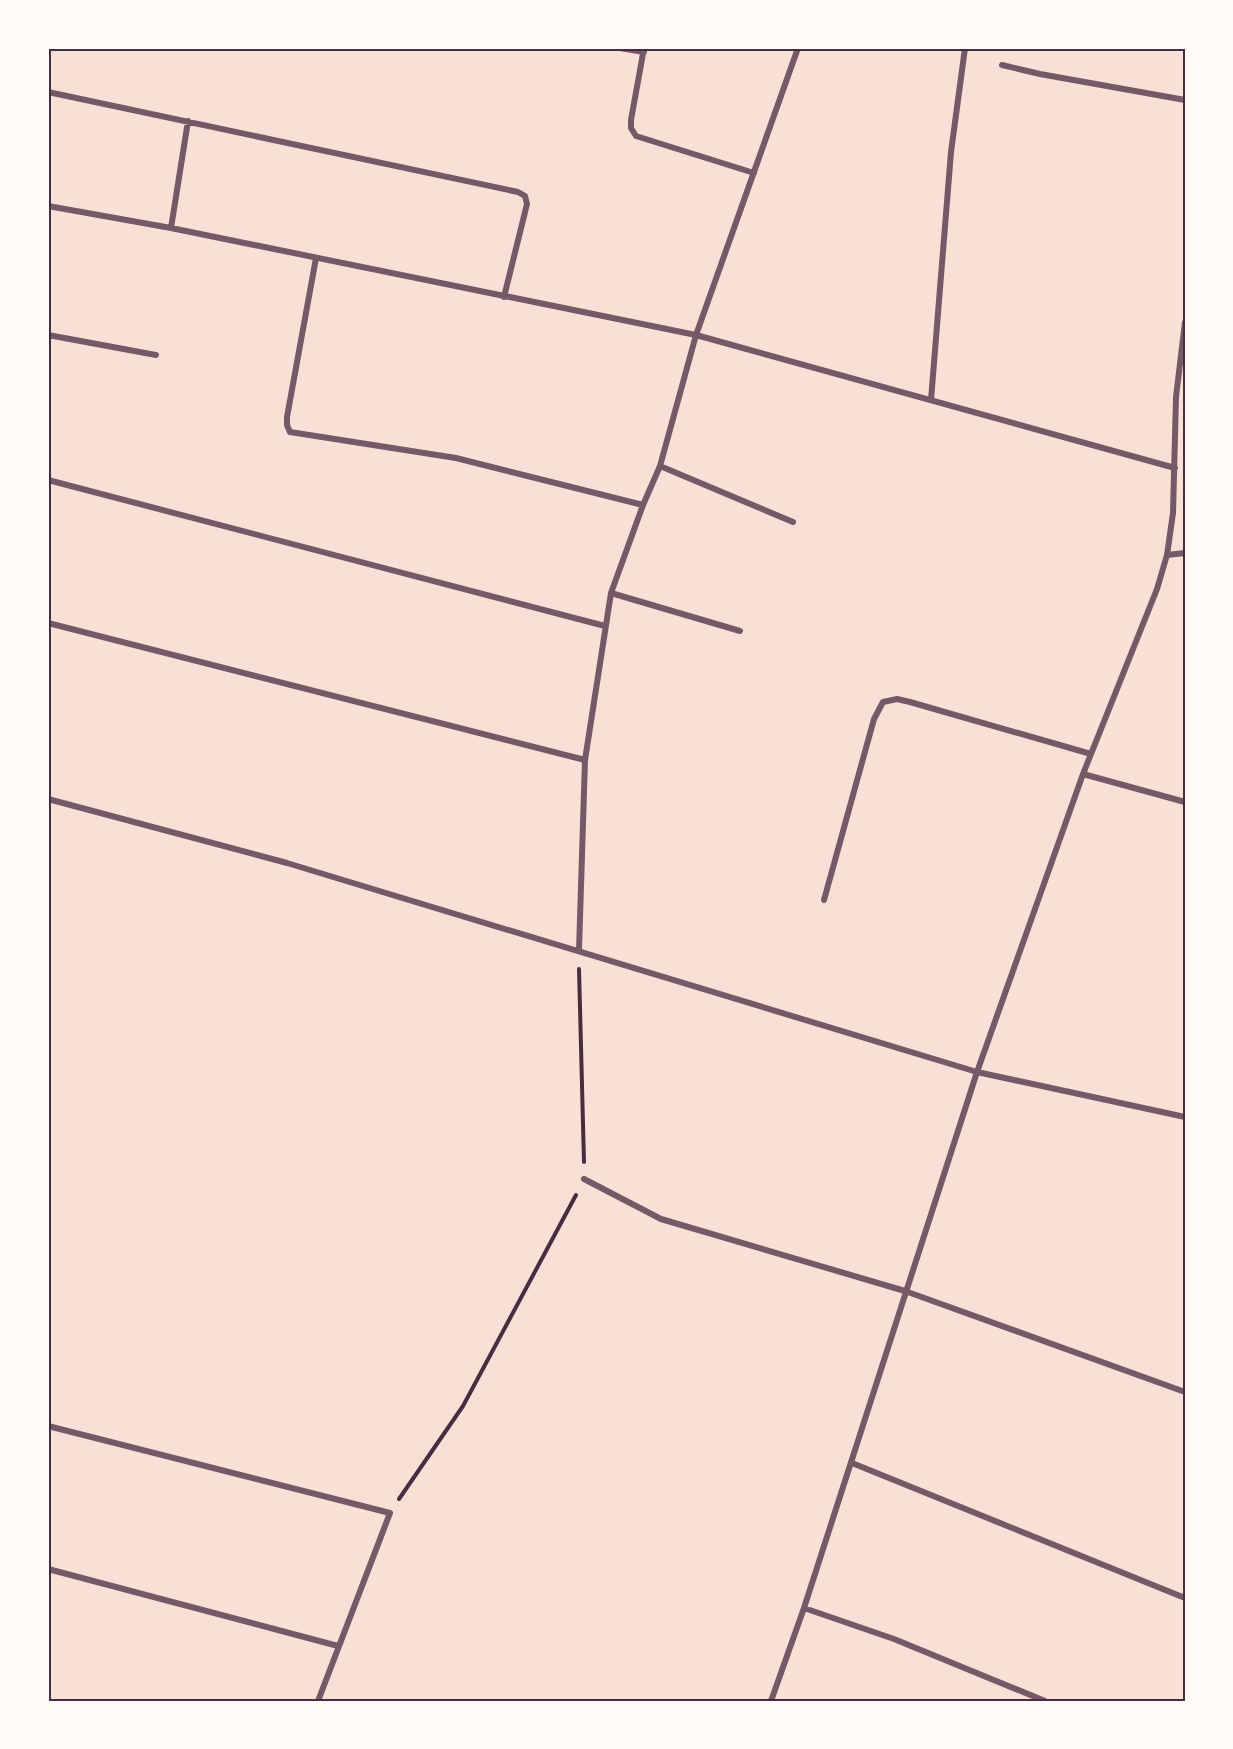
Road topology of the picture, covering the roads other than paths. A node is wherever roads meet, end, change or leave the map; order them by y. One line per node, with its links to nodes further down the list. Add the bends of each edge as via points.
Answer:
1 (620, 48): 4 (street)
2 (798, 48): 9 (street)
3 (965, 48): 20 (street, via 951,152)
4 (644, 50): 9 (street, via 631,120 636,136)
5 (1002, 65): 7 (street)
6 (48, 92): 8 (street)
7 (1185, 100)
8 (188, 121): 11 (street); 13 (street, via 523,194 527,204)
9 (754, 173): 16 (street)
10 (48, 206): 11 (street)
11 (171, 228): 12 (street)
12 (316, 258): 13 (street); 24 (street, via 287,417 290,432 456,458)
13 (504, 297): 16 (street)
14 (1185, 322): 19 (street)
15 (48, 335): 17 (street)
16 (696, 335): 20 (street); 21 (street)
17 (156, 355)
18 (1185, 396): 19 (street)
19 (1176, 397): 22 (street)
20 (931, 400): 22 (street)
21 (660, 466): 24 (street); 25 (street)
22 (1175, 468): 27 (street)
23 (48, 480): 30 (street)
24 (643, 505): 28 (street)
25 (793, 522)
26 (1185, 553): 27 (street)
27 (1167, 555): 32 (street)
28 (611, 593): 30 (street); 31 (street)
29 (48, 623): 33 (street)
30 (605, 626): 33 (street)
31 (740, 631)
32 (1091, 754): 34 (street); 37 (street, via 910,702 883,702 874,719)
33 (585, 760): 38 (street)
34 (1083, 774): 36 (street); 39 (street)
35 (48, 800): 38 (street, via 287,863)
36 (1185, 801)
37 (824, 900)
38 (579, 950): 39 (street)
39 (977, 1072): 40 (street); 42 (street)
40 (1185, 1117)
41 (584, 1179): 42 (street, via 660,1219)
42 (905, 1291): 43 (street); 45 (street)
43 (1185, 1392)
44 (48, 1426): 49 (street, via 390,1513)
45 (852, 1463): 47 (street); 48 (street)
46 (48, 1569): 49 (street)
47 (1185, 1598)
48 (804, 1608): 51 (street); 52 (street, via 894,1639)
49 (338, 1646): 50 (street)
50 (318, 1701)
51 (771, 1701)
52 (1045, 1701)

